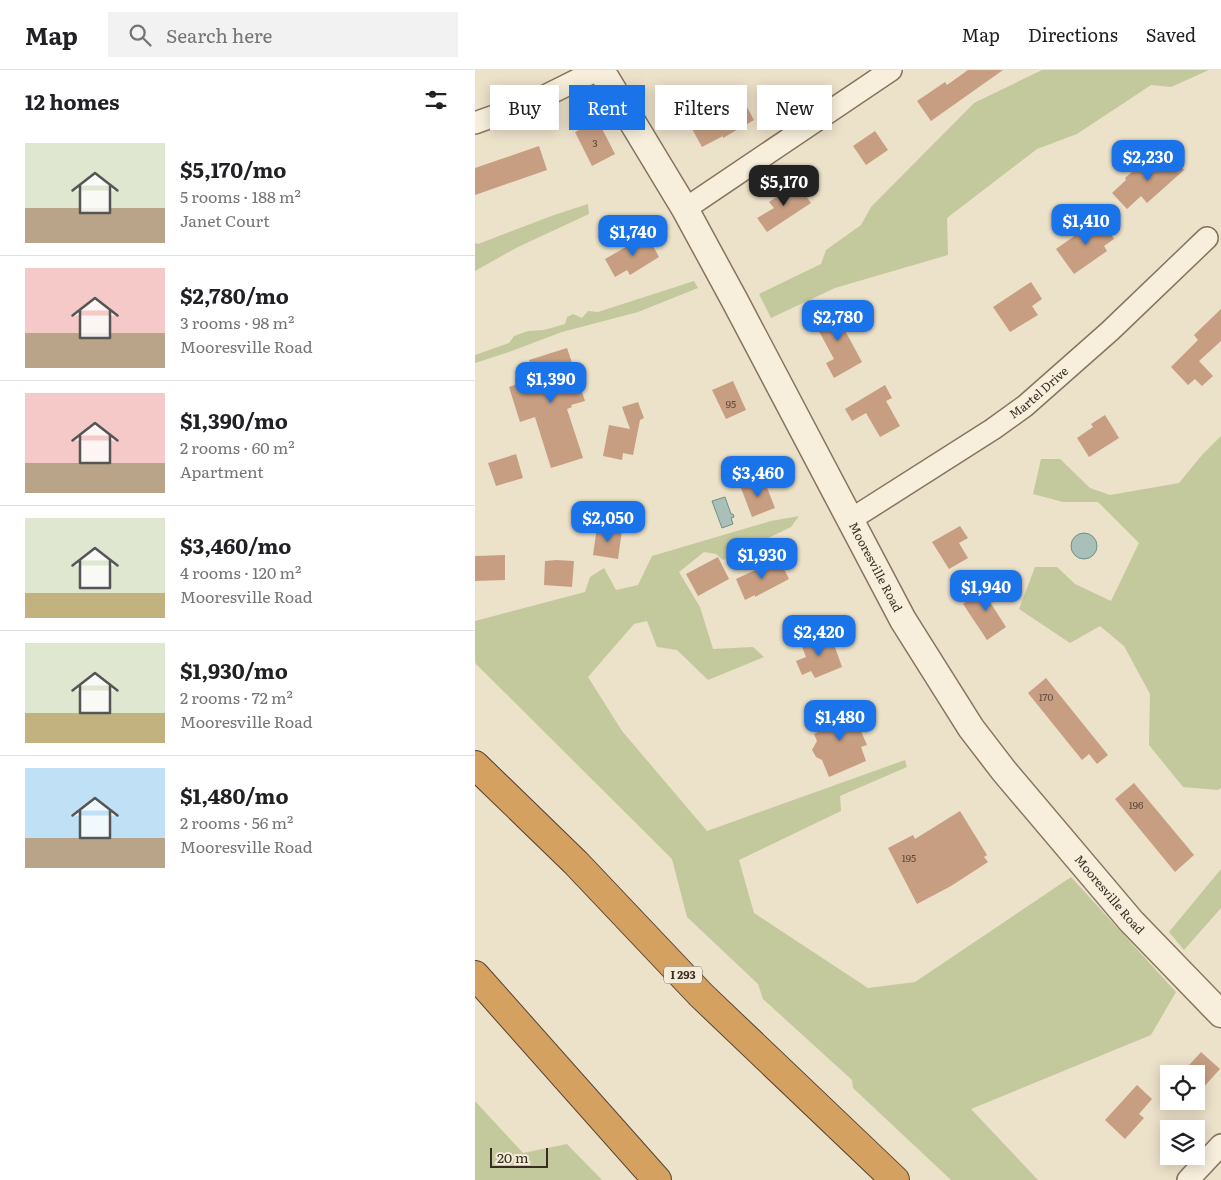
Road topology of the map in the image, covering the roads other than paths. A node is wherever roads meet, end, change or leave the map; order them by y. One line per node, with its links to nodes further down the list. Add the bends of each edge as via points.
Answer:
1 (597, 70): 4 (street, via 533,102)
2 (601, 70): 5 (street, Mooresville Road)
3 (891, 70): 5 (street)
4 (475, 123)
5 (685, 209): 7 (street, Mooresville Road)
6 (1207, 238): 7 (street, Martel Drive, via 1110,331 1025,406)
7 (849, 520): 10 (street, Mooresville Road, via 903,620 971,728 1004,772 1131,921)
8 (475, 766): 13 (highway, I 293, via 576,863 701,995)
9 (475, 975): 12 (highway)
10 (1221, 1014)
11 (1221, 1145): 14 (street)
12 (657, 1180)
13 (895, 1180)
14 (1188, 1180)

